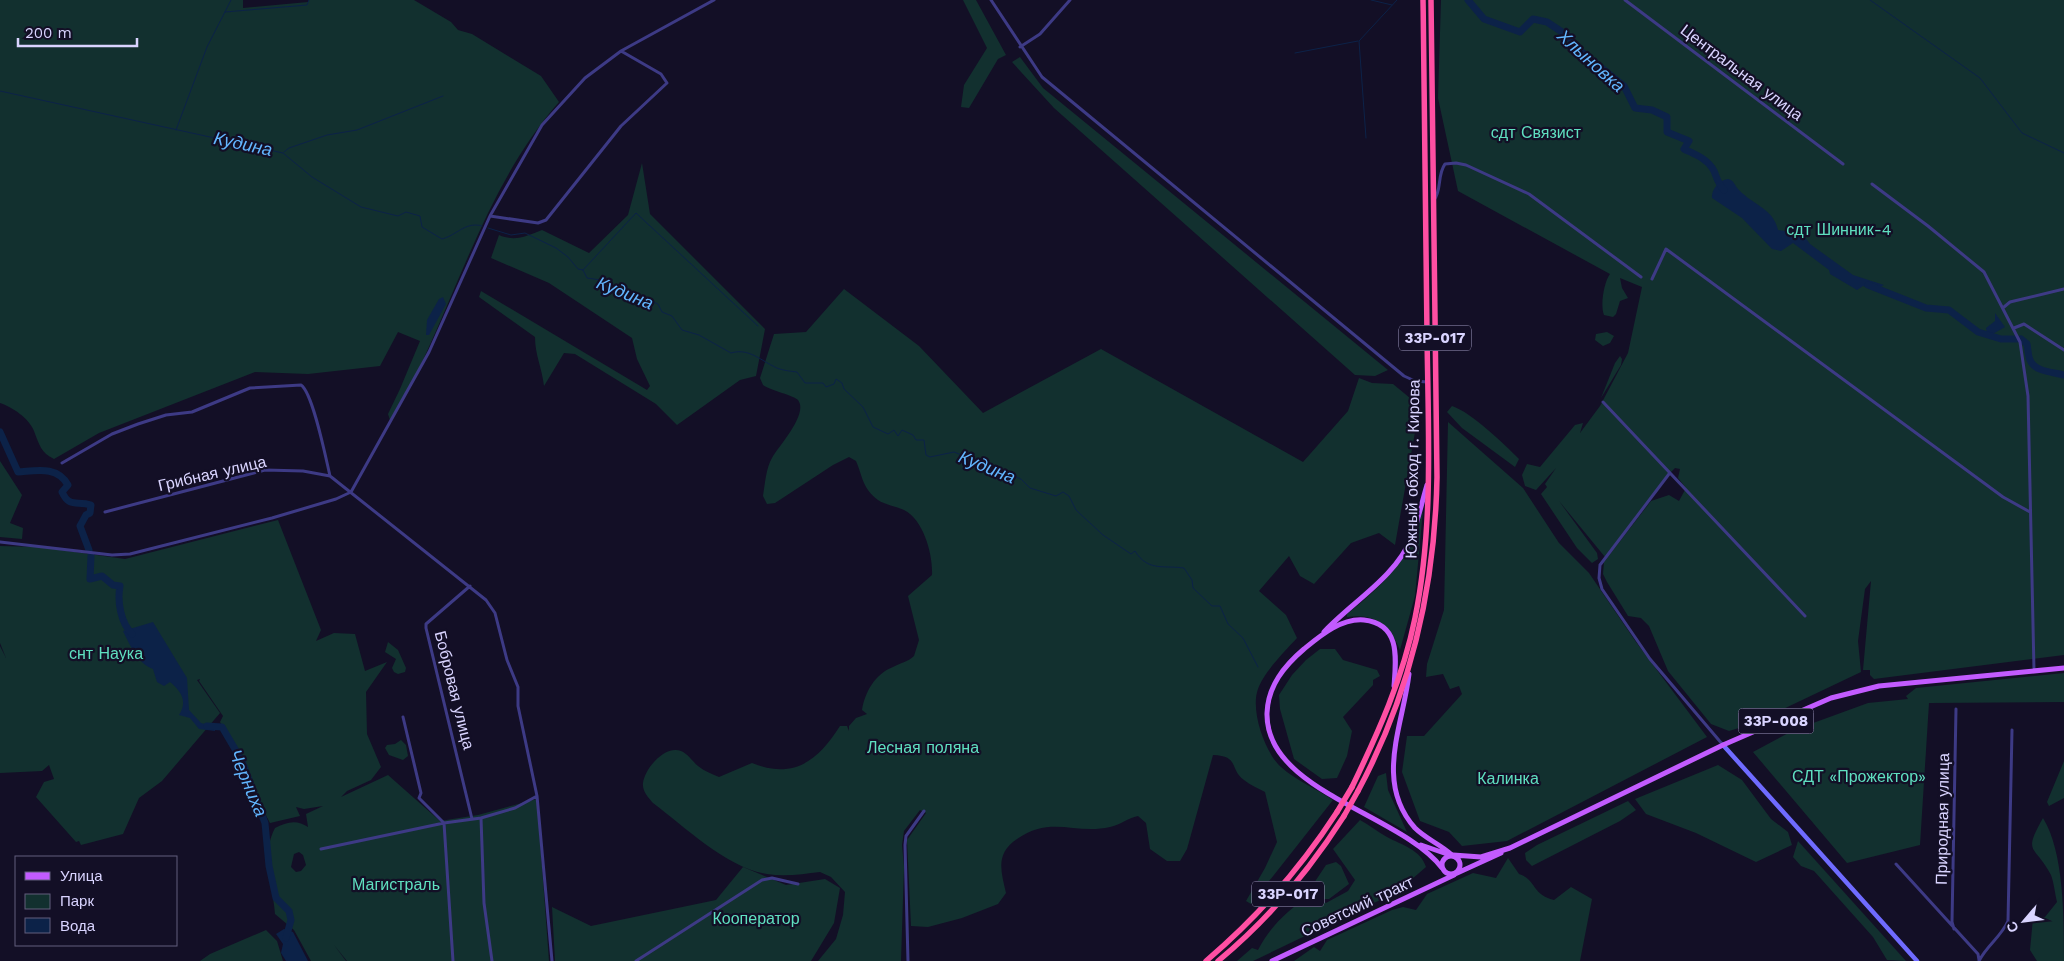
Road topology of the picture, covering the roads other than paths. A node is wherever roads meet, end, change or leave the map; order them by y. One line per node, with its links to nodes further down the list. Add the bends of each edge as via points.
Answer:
1 (714, 0): 8 (street)
2 (991, 0): 7 (street)
3 (1070, 0): 7 (street, via 1040,34)
4 (1423, 0): 19 (highway, Южный обход г. Кирова / 33Р-017)
5 (1431, 0): 11 (highway, Южный обход г. Кирова / 33Р-017)
6 (1625, 0): 9 (street, Центральная улица)
7 (1020, 47): 19 (street, via 1042,77 1382,358 1409,379)
8 (621, 51): 12 (street, via 585,78 542,125); 12 (street, via 661,74 667,83 621,126 546,220 538,223)
9 (1843, 164)
10 (1872, 184): 16 (street, via 1984,272)
11 (1434, 200): 13 (street, via 1445,164 1466,166 1529,194); 34 (highway, Южный обход г. Кирова / 33Р-017, via 1436,513 1429,586)
12 (490, 216): 25 (street, via 429,352)
13 (1641, 277)
14 (1652, 279): 27 (street, via 1666,249 2003,497)
15 (2064, 289): 16 (street, via 2010,302)
16 (2004, 307): 17 (street)
17 (2014, 328): 18 (street, via 2024,324); 27 (street, via 2026,374)
18 (2064, 350)
19 (1428, 382): 24 (highway, Южный обход г. Кирова / 33Р-017)
20 (1603, 402): 22 (street)
21 (62, 463): 23 (street, via 112,434 138,424 166,415 192,412 250,388 301,385 307,389)
22 (1670, 474): 30 (street); 39 (street, via 1600,565 1598,578 1602,589 1650,659)
23 (330, 476): 25 (street, Грибная улица); 26 (street, Грибная улица, via 265,470)
24 (1428, 481): 31 (main road, via 1411,538 1392,568); 35 (highway, Южный обход г. Кирова / 33Р-017, via 1420,592 1408,651)
25 (351, 492): 28 (street, via 272,518 130,554 112,555); 29 (street, Грибная улица)
26 (105, 512)
27 (2030, 512): 33 (street)
28 (0, 542)
29 (470, 586): 40 (street, Грибная улица, via 491,605 495,613 507,660 516,679 518,706); 43 (street, Бобровая улица, via 426,624 426,628)
30 (1805, 616)
31 (1318, 638): 35 (main road, via 1345,622 1355,620 1382,628 1390,635 1396,651); 45 (main road, via 1291,660 1274,685 1267,708 1267,724 1272,739 1283,757 1306,778)
32 (2064, 668): 33 (main road, 33Р-008)
33 (2034, 671): 39 (main road, 33Р-008, via 1861,689 1807,707)
34 (1409, 673): 48 (main road, via 1392,758 1396,791 1401,807 1415,828); 60 (highway, Южный обход г. Кирова / 33Р-017, bridge, via 1383,743 1344,816 1280,902)
35 (1394, 692): 59 (highway, Южный обход г. Кирова / 33Р-017, bridge, via 1352,787 1307,856 1279,892)
36 (1956, 709): 53 (street, Природная улица)
37 (403, 717): 44 (street, via 420,798)
38 (2012, 730): 63 (street, via 2008,921 2003,933 1984,950)
39 (1723, 745): 46 (main road, 33Р-008); 62 (main road)
40 (537, 796): 42 (street, via 515,808); 56 (street, Грибная улица)
41 (924, 811): 58 (street, via 906,836 905,845)
42 (481, 818): 43 (street); 55 (street, via 484,903)
43 (472, 819): 44 (street)
44 (444, 823): 47 (street); 54 (street)
45 (1416, 843): 48 (main road); 50 (main road)
46 (1510, 848): 48 (main road, via 1481,857); 51 (main road, Советский тракт)
47 (321, 849)
48 (1452, 855): 50 (main road, via 1442,860); 51 (main road, via 1459,866)
49 (1896, 864): 53 (street)
50 (1442, 868): 51 (main road, via 1448,874)
51 (1454, 874): 61 (main road, Советский тракт)
52 (798, 884): 57 (street, via 772,878 762,880)
53 (1954, 929): 63 (street, via 1978,954)
54 (453, 961)
55 (492, 961)
56 (552, 961)
57 (636, 961)
58 (908, 961)
59 (1206, 961)
60 (1218, 961)
61 (1272, 961)
62 (1916, 961)
63 (1980, 961)

